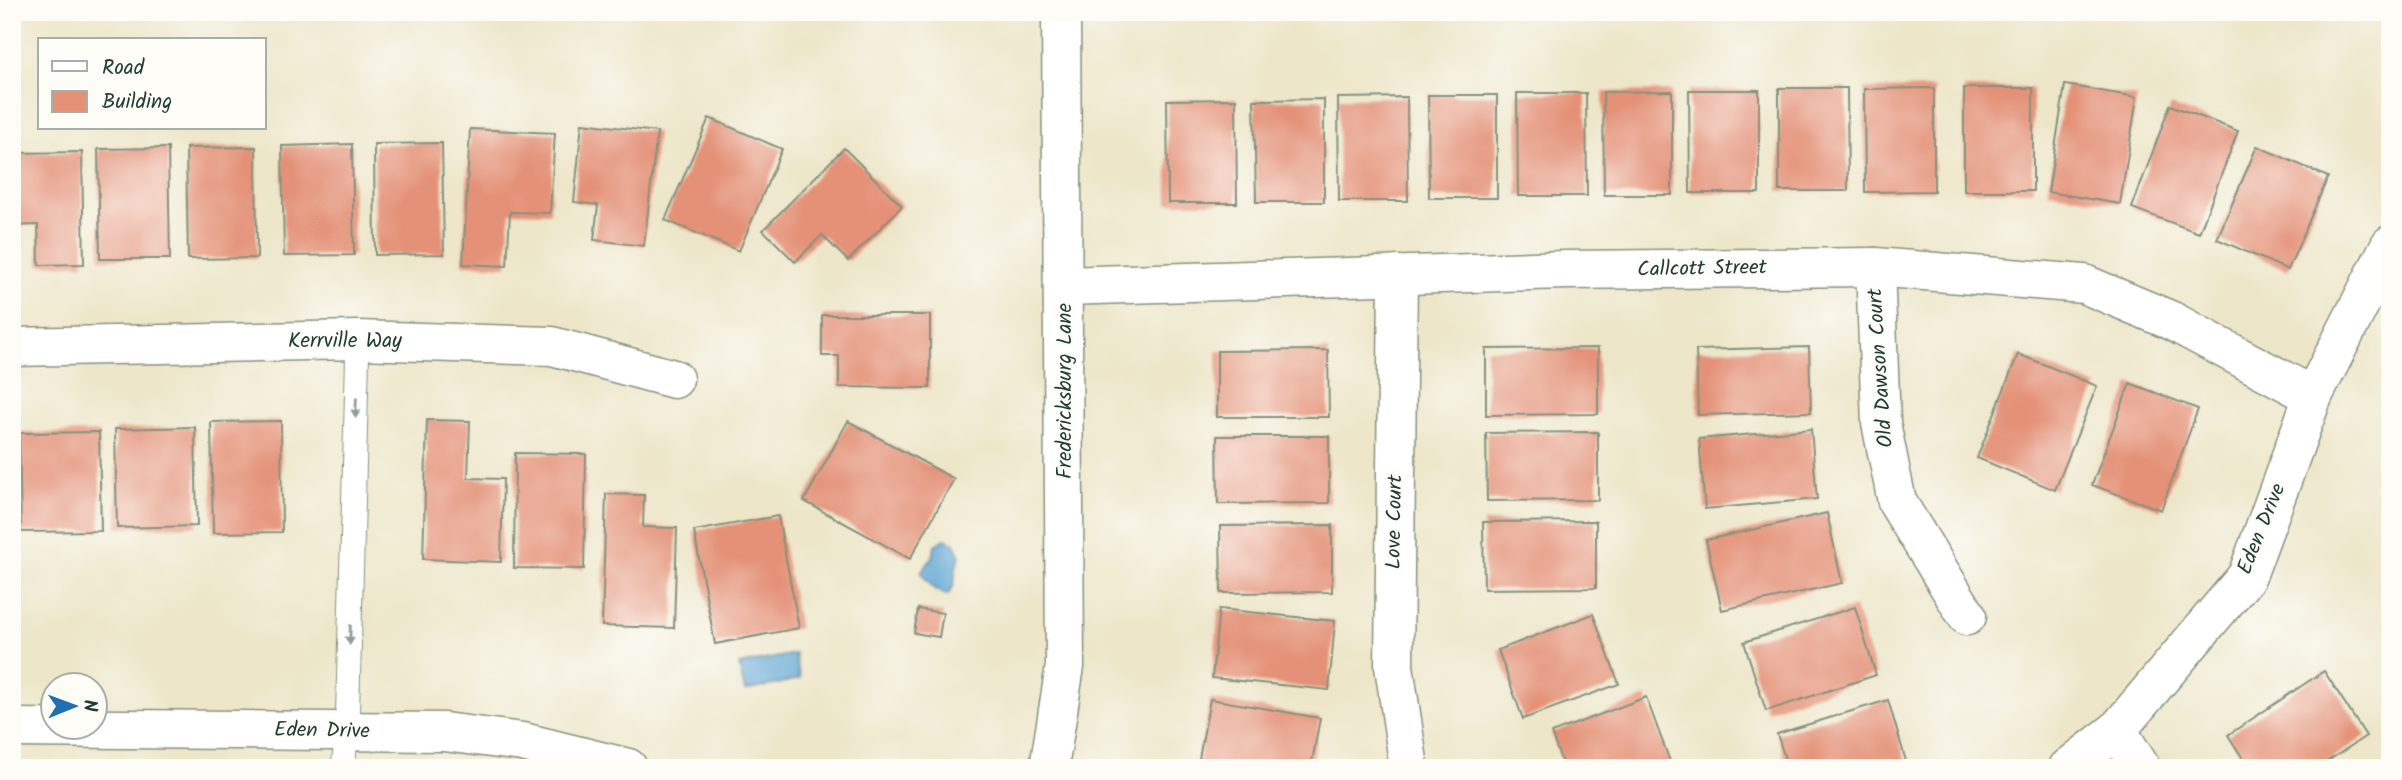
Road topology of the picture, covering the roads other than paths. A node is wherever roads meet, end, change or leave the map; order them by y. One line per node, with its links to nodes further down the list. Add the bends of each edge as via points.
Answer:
1 (1061, 12): 5 (street, Fredericksburg Lane)
2 (2390, 245): 9 (street, Eden Drive)
3 (1874, 267): 4 (street, Callcott Street); 9 (street, Callcott Street, via 2084,284 2172,321); 10 (street, Old Dawson Court, via 1881,423 1897,502)
4 (1398, 275): 5 (street, Callcott Street); 16 (street, Love Court, via 1394,666)
5 (1064, 286): 15 (street, Fredericksburg Lane, via 1065,666)
6 (358, 340): 7 (street, Kerrville Way); 8 (street, Kerrville Way, via 552,346); 13 (lane, one-way to 13)
7 (12, 347)
8 (674, 379)
9 (2313, 396): 12 (street, Eden Drive, via 2247,576)
10 (1967, 616)
11 (12, 728): 13 (street, Eden Drive)
12 (2118, 730): 17 (street, Eden Drive); 18 (street)
13 (345, 749): 14 (street, Eden Drive, via 444,732 523,742)
14 (628, 768)
15 (1049, 768)
16 (1409, 768)
17 (2068, 768)
18 (2141, 768)

